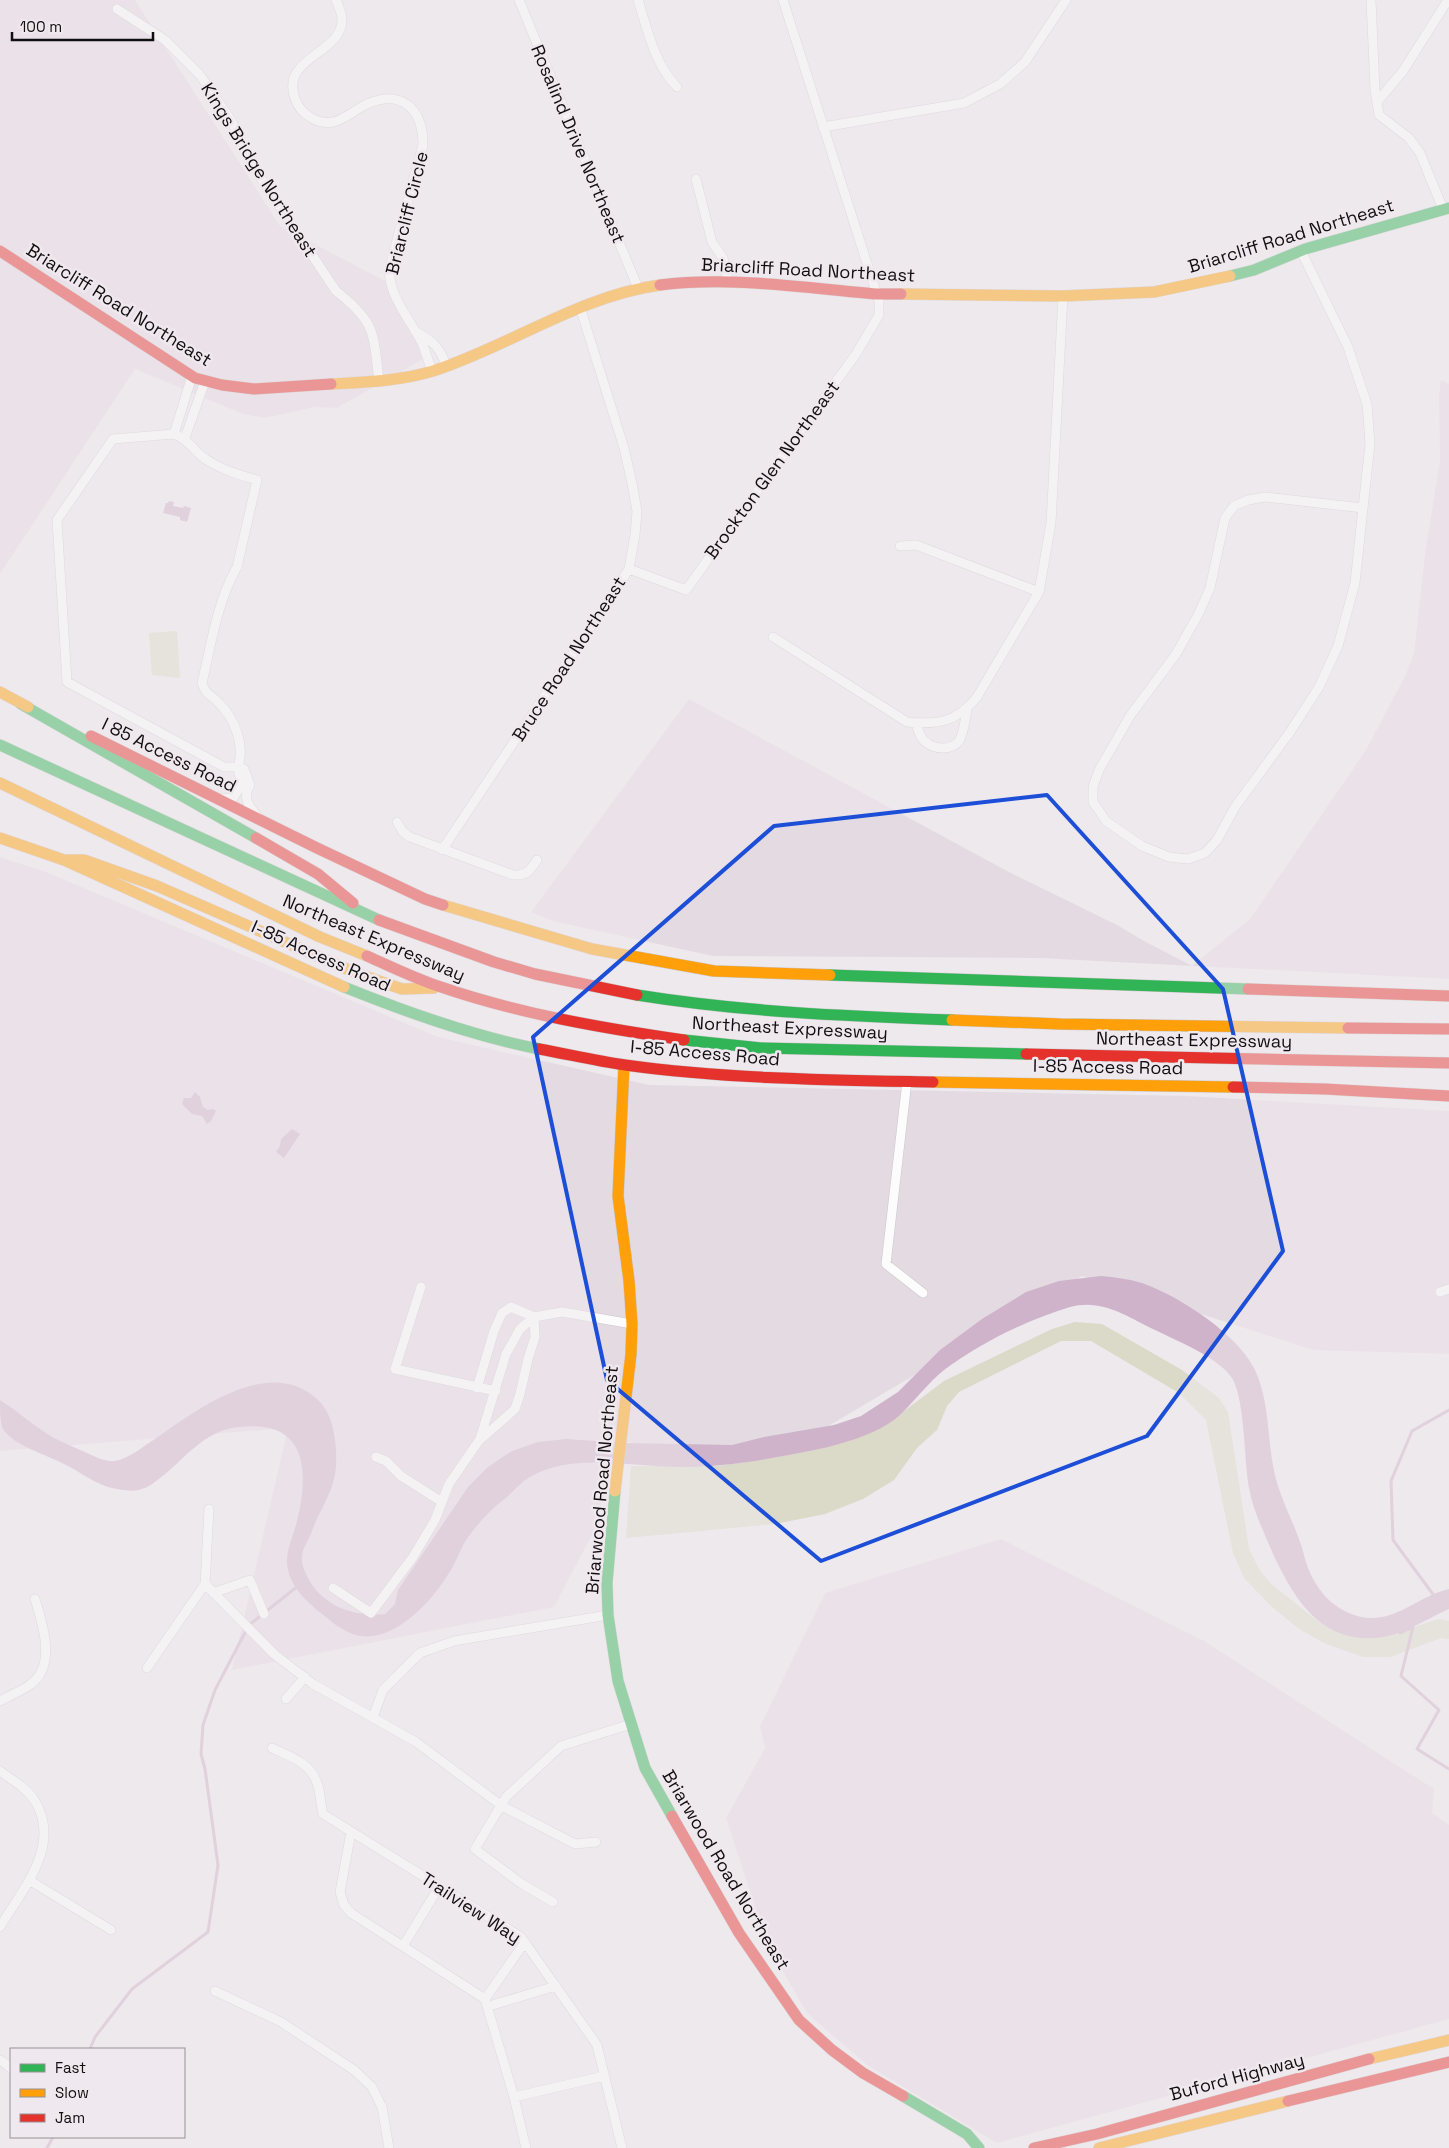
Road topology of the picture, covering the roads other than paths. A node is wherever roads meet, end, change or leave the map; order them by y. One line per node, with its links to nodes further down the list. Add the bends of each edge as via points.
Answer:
1 (336, 0): 21 (street, Briarcliff Circle, via 342,22 336,38 306,61 295,76 292,89 301,110 313,120 333,122 368,104 394,98 409,105 416,114 423,130 423,145 389,270 397,300)
2 (519, 0): 17 (street, Rosalind Drive Northeast)
3 (638, 0): 9 (street, via 660,64)
4 (783, 0): 11 (street)
5 (1066, 0): 11 (street, via 1025,62 1000,84 979,96 964,103)
6 (1371, 0): 10 (street)
7 (1448, 0): 10 (street, via 1403,71)
8 (117, 9): 26 (street, Kings Bridge Northeast, via 165,40 200,75 231,120 254,168 336,291 368,321 374,336)
9 (677, 87)
10 (1377, 102): 13 (street, via 1379,115 1408,138 1420,153)
11 (823, 127): 18 (street)
12 (696, 179): 16 (street, via 712,242 723,258)
13 (1446, 208): 15 (main road, Briarcliff Road Northeast)
14 (0, 251): 24 (main road, Briarcliff Road Northeast)
15 (1301, 251): 19 (main road, Briarcliff Road Northeast, via 1254,270 1182,288); 31 (street, via 1348,348 1367,404 1370,444)
16 (728, 281): 17 (main road, Briarcliff Road Northeast, via 692,281); 18 (main road, Briarcliff Road Northeast)
17 (638, 288): 20 (main road, Briarcliff Road Northeast)
18 (877, 294): 19 (main road, Briarcliff Road Northeast); 33 (street, Brockton Glen Northeast, via 879,315 856,354 686,590)
19 (1063, 296): 34 (street, via 1051,523)
20 (580, 306): 22 (main road, Briarcliff Road Northeast); 33 (street, Bruce Road Northeast, via 632,483 637,511)
21 (415, 331): 22 (street, Briarcliff Circle, via 434,342); 23 (street, Briarcliff Circle)
22 (447, 367): 23 (main road, Briarcliff Road Northeast)
23 (432, 371): 26 (main road, Briarcliff Road Northeast)
24 (192, 376): 25 (main road, Briarcliff Road Northeast); 27 (street)
25 (205, 380): 26 (main road, Briarcliff Road Northeast, via 254,389); 28 (street)
26 (379, 381)
27 (180, 414): 28 (street); 29 (street)
28 (192, 418): 30 (street)
29 (174, 434): 30 (street); 41 (street, via 112,439 58,520 67,682 224,767)
30 (185, 438): 41 (street, via 206,459 227,471 258,480 236,567 219,610 202,683 205,693 219,702 233,723 242,754)
31 (1363, 508): 31 (street, via 1355,583 1338,646 1319,687 1235,807 1217,840 1205,853 1188,859 1168,857 1142,846 1106,821 1094,802 1093,787 1099,770 1130,716 1176,654 1199,613 1210,588 1225,518 1234,506 1266,498)
32 (900, 546): 34 (street, via 916,545)
33 (629, 569): 48 (street, Bruce Road Northeast)
34 (1039, 592): 38 (street)
35 (773, 636): 39 (street, via 888,711 907,722)
36 (0, 692): 37 (main road)
37 (21, 704): 44 (main road, I 85 Access Road); 51 (main road, via 318,874)
38 (967, 710): 39 (street, via 933,724); 39 (street, via 958,741 950,748 937,748 926,743)
39 (916, 722)
40 (0, 745): 51 (main road, Northeast Expressway)
41 (238, 767): 43 (street, via 244,769 250,785)
42 (0, 783): 52 (main road, Northeast Expressway, via 320,937)
43 (243, 791): 44 (street, via 233,798); 45 (street, via 248,805)
44 (218, 799): 45 (main road, I 85 Access Road)
45 (262, 821): 53 (main road, I 85 Access Road, via 425,898 592,949 714,971)
46 (397, 822): 48 (street, via 410,837)
47 (0, 838): 49 (main road, I-85 Access Road)
48 (442, 850): 50 (street, via 521,876 528,873)
49 (64, 860): 52 (main road, via 84,860 157,886 393,986 402,989); 56 (main road, I-85 Access Road, via 322,978 394,1007 515,1044)
50 (537, 860)
51 (373, 918): 54 (main road, Northeast Expressway, via 450,948 535,974 616,992 706,1006 809,1015 1060,1024)
52 (442, 987): 55 (main road, Northeast Expressway, via 543,1015 617,1030 761,1048)
53 (1449, 996)
54 (1449, 1029)
55 (1449, 1063)
56 (624, 1065): 57 (main road, I-85 Access Road, via 831,1080); 62 (main road, Briarwood Road Northeast, via 618,1196)
57 (908, 1081): 58 (main road, I-85 Access Road, via 1316,1088); 60 (street, via 886,1264)
58 (1449, 1096)
59 (421, 1287): 63 (street, via 395,1369)
60 (923, 1293)
61 (534, 1317): 62 (street, via 562,1312); 63 (street, via 511,1307 502,1313); 64 (street, via 520,1328 506,1354); 65 (street, via 535,1336 515,1409)
62 (632, 1324): 74 (main road, Briarwood Road Northeast, via 612,1516)
63 (477, 1388): 64 (street)
64 (496, 1391): 65 (street)
65 (480, 1439): 67 (street, via 449,1484)
66 (376, 1457): 67 (street)
67 (442, 1502): 70 (street, via 413,1557 371,1614)
68 (209, 1509): 69 (street)
69 (205, 1584): 71 (street); 75 (street)
70 (333, 1588)
71 (213, 1593): 73 (street, via 250,1580); 76 (street, via 274,1654)
72 (35, 1599): 78 (street, via 46,1635 41,1670 33,1683)
73 (264, 1614)
74 (608, 1615): 79 (street, via 454,1642 420,1653 383,1690); 80 (main road, Briarwood Road Northeast, via 614,1662)
75 (147, 1668)
76 (304, 1677): 77 (street); 79 (street)
77 (286, 1699)
78 (0, 1701)
79 (373, 1717): 83 (street, via 416,1742)
80 (631, 1724): 83 (street, via 561,1746 506,1797); 103 (main road, Briarwood Road Northeast, via 645,1768 662,1801 739,1933 799,2020 832,2050 967,2134)
81 (272, 1748): 84 (street, Trailview Way, via 305,1765 317,1782 323,1814)
82 (0, 1771): 86 (street, via 35,1801 42,1821 44,1844 40,1861)
83 (502, 1806): 85 (street, via 575,1844); 88 (street, via 475,1849 522,1884)
84 (351, 1832): 87 (street, Trailview Way); 92 (street, via 340,1892 344,1905 351,1913)
85 (596, 1842)
86 (29, 1880): 89 (street); 90 (street)
87 (439, 1887): 91 (street, Trailview Way, via 522,1937); 92 (street)
88 (553, 1902)
89 (0, 1927)
90 (111, 1930)
91 (525, 1942): 93 (street, Trailview Way); 95 (street)
92 (403, 1946): 95 (street)
93 (556, 1986): 95 (street); 98 (street, Trailview Way, via 597,2045)
94 (215, 1991): 100 (street, via 282,2022 372,2086 382,2107)
95 (487, 2002): 99 (street)
96 (1449, 2040): 104 (main road, Buford Highway)
97 (1449, 2062): 105 (main road, Buford Highway)
98 (604, 2076): 99 (street); 102 (street, Trailview Way)
99 (514, 2098): 101 (street)
100 (389, 2148)
101 (526, 2148)
102 (622, 2148)
103 (979, 2148)
104 (1034, 2148)
105 (1099, 2148)

